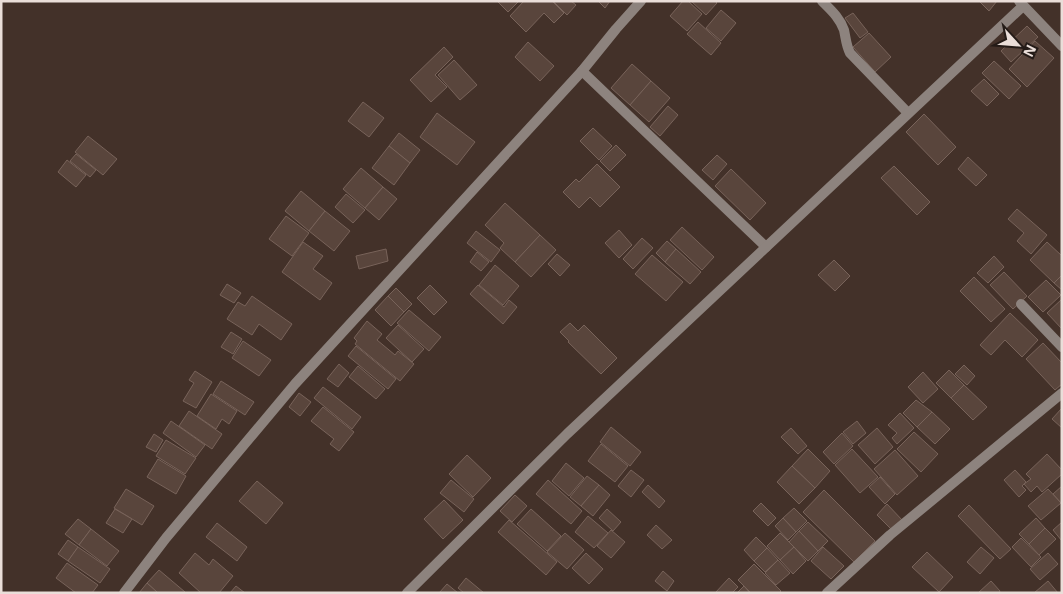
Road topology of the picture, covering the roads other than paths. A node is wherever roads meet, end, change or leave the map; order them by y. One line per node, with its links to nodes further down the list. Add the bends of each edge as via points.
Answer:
1 (641, 1): 5 (street)
2 (822, 1): 6 (street, via 840,20 850,53)
3 (1021, 3): 4 (street); 6 (street)
4 (1062, 46)
5 (582, 71): 7 (street); 11 (street, via 295,384)
6 (908, 113): 7 (street)
7 (766, 246): 12 (street, via 567,434)
8 (1021, 304): 9 (street)
9 (1062, 347)
10 (1062, 392): 13 (street, via 890,535)
11 (124, 593)
12 (408, 593)
13 (827, 593)

